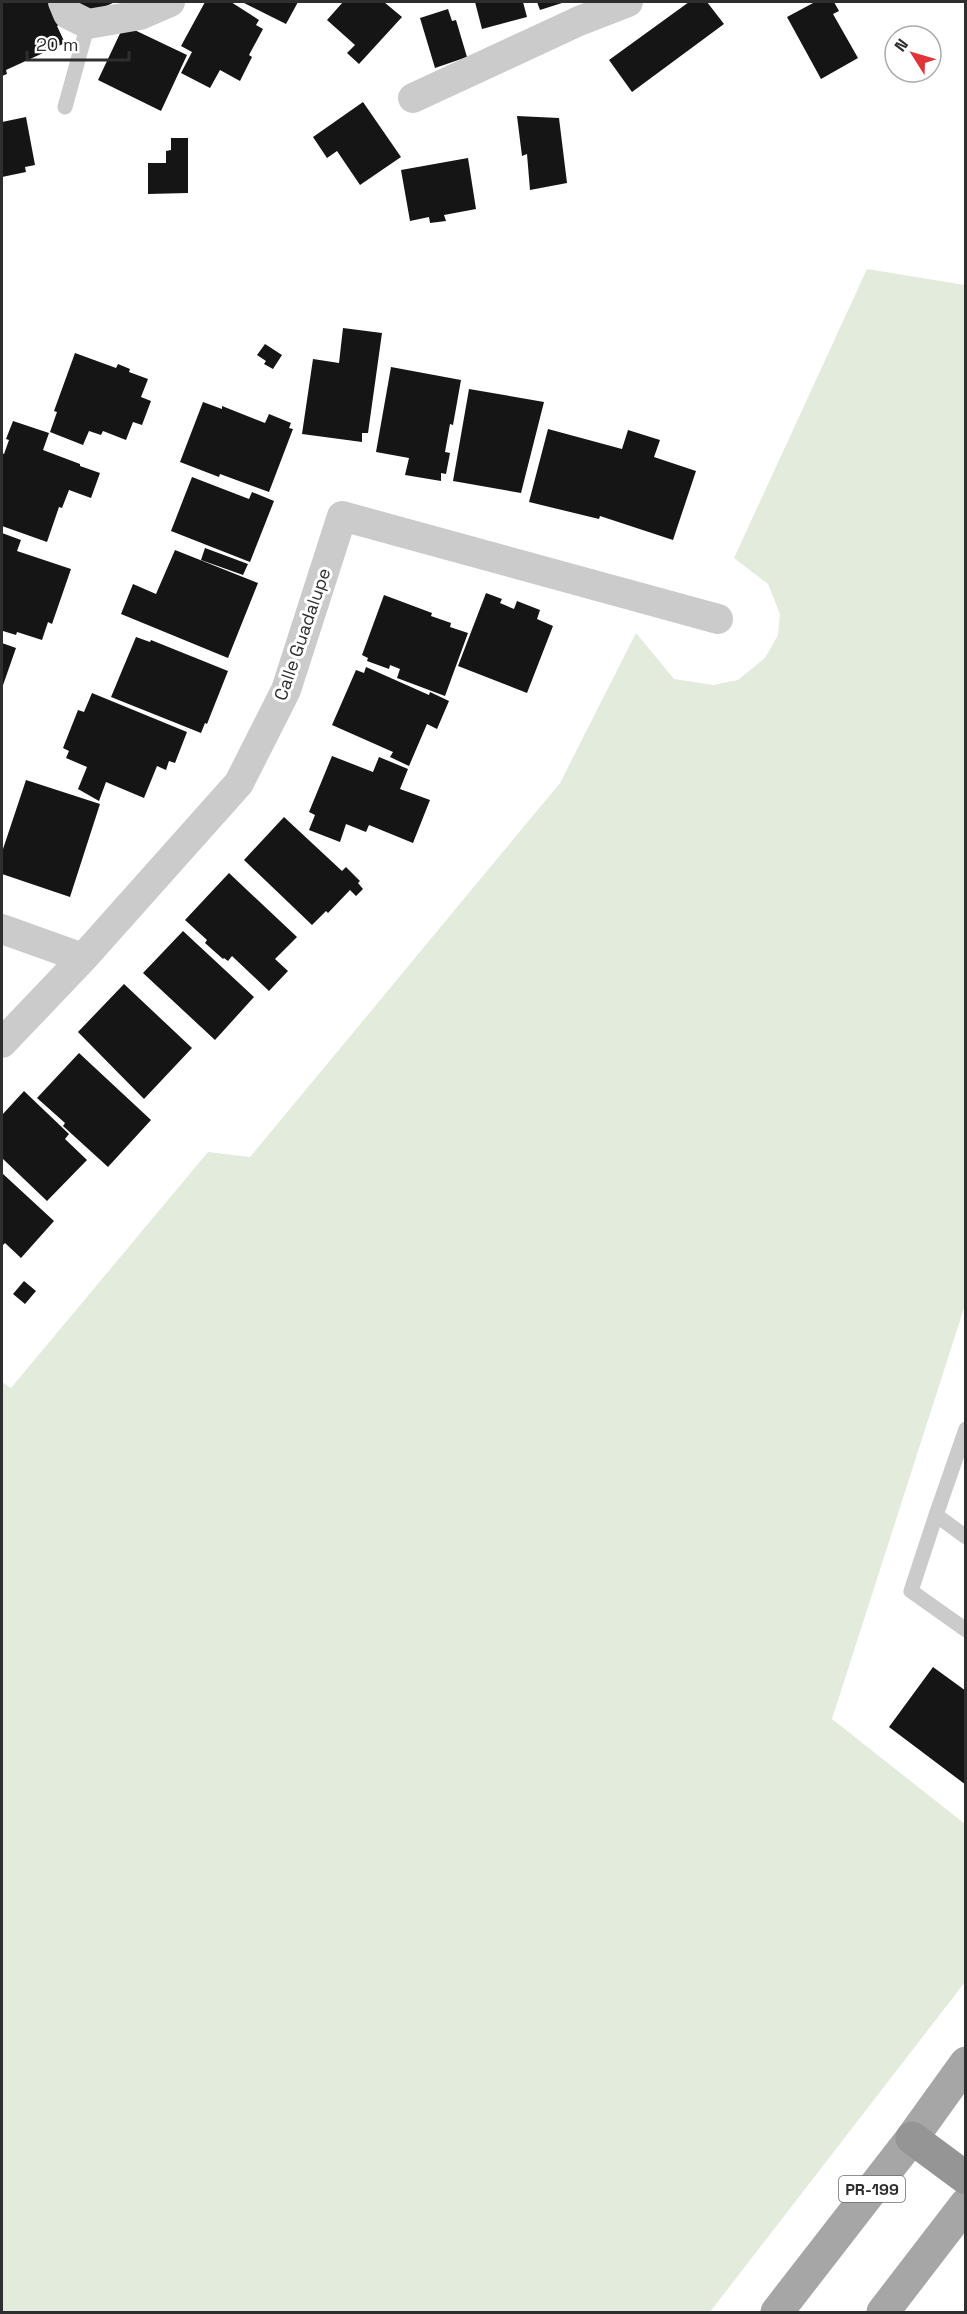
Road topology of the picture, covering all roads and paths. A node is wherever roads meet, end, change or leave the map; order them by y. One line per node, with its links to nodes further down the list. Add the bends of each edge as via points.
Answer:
1 (63, 2): 4 (street, via 68,14)
2 (170, 2): 4 (street, via 140,15)
3 (628, 2): 5 (street)
4 (88, 24): 6 (lane)
5 (413, 98)
6 (65, 106)
7 (718, 619): 9 (street, Calle Guadalupe, via 342,516 286,690 239,783)
8 (2, 929): 9 (street)
9 (83, 958): 10 (street, Calle Guadalupe)
10 (2, 1043)
11 (966, 1429): 12 (lane)
12 (936, 1515): 13 (lane); 14 (lane, via 911,1591)
13 (966, 1537)
14 (966, 1630)
15 (966, 2063): 16 (main road, PR-199)
16 (912, 2138): 17 (highway); 19 (main road, PR-199)
17 (966, 2178)
18 (966, 2204): 20 (main road)
19 (777, 2313)
20 (883, 2313)

